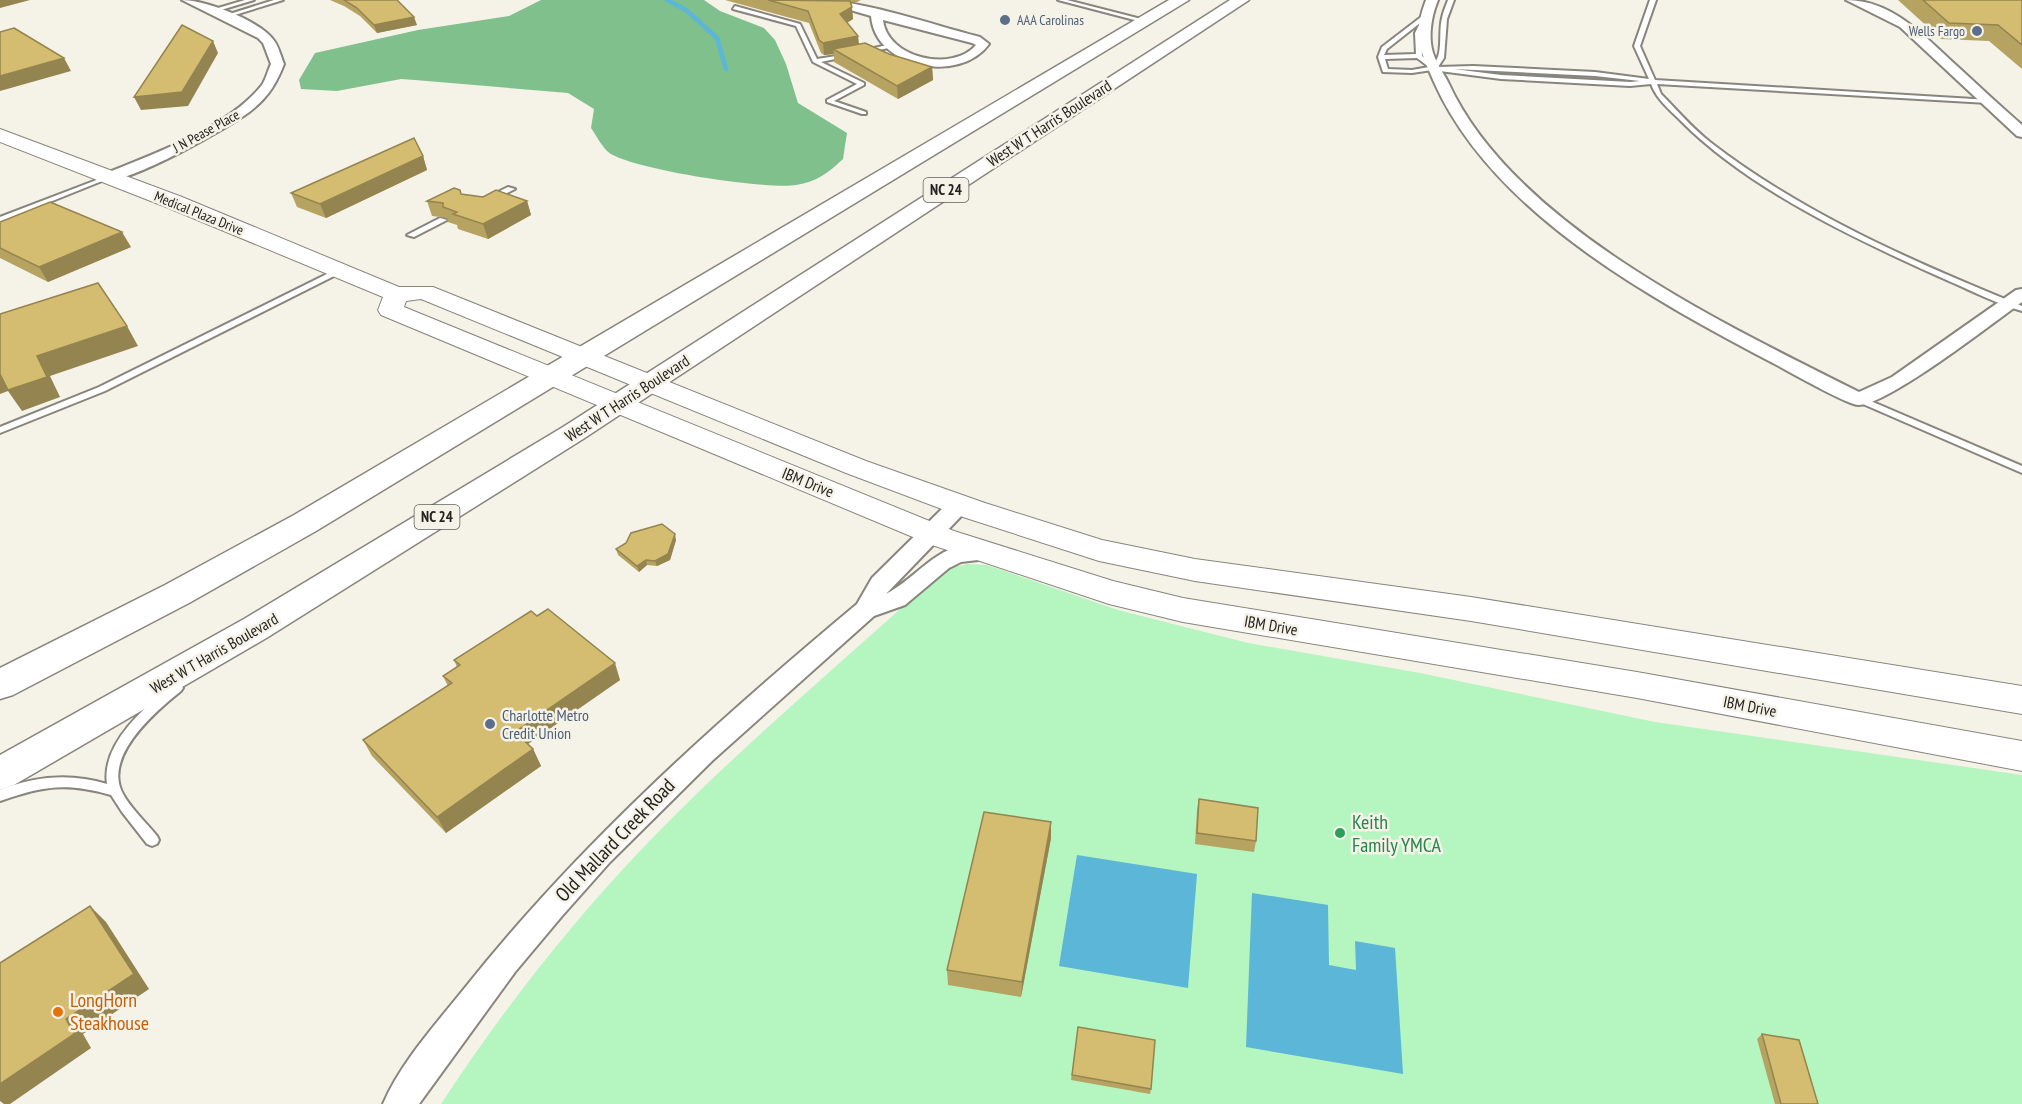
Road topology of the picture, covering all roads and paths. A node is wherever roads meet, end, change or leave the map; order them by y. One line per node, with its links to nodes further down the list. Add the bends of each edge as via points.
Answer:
1 (188, 0): 14 (street, J N Pease Place)
2 (251, 0): 14 (lane)
3 (280, 0): 14 (lane)
4 (822, 0): 15 (street)
5 (1061, 0): 17 (lane)
6 (1181, 0): 17 (main road, NC 24)
7 (1241, 0): 39 (main road, West W T Harris Boulevard / NC 24)
8 (1432, 0): 16 (street)
9 (1451, 0): 22 (lane, via 1443,21 1442,59)
10 (1653, 0): 23 (lane, via 1641,20 1638,38 1642,63)
11 (1852, 0): 24 (street, via 1904,24)
12 (887, 4): 15 (street)
13 (735, 8): 21 (lane, via 798,25)
14 (217, 14): 28 (street, J N Pease Place, via 270,43 275,73 266,89 251,105 201,137)
15 (877, 14): 18 (street, via 878,35); 18 (street, via 983,44 966,60 939,63 910,57)
16 (1425, 16): 19 (lane, via 1418,33); 20 (lane, via 1384,48); 22 (street, via 1428,59)
17 (1146, 21): 37 (main road, NC 24)
18 (891, 46): 21 (lane)
19 (1419, 56): 20 (lane); 22 (lane)
20 (1382, 57): 22 (lane, via 1385,71)
21 (815, 61): 25 (lane, via 862,84 829,101)
22 (1435, 69): 23 (lane, via 1618,76); 40 (street, via 1447,99 1476,142 1517,185 1575,233 1684,306)
23 (1652, 82): 24 (lane); 36 (lane, via 1700,136 1767,186 1881,249)
24 (1988, 101): 26 (street)
25 (864, 113)
26 (2022, 133)
27 (0, 135): 28 (street, Medical Plaza Drive)
28 (109, 177): 31 (lane); 34 (street, Medical Plaza Drive)
29 (511, 189): 30 (lane)
30 (480, 202)
31 (0, 220)
32 (443, 220): 33 (lane)
33 (411, 236)
34 (340, 271): 35 (street, Medical Plaza Drive); 42 (lane, via 102,389)
35 (396, 294): 37 (street, Medical Plaza Drive, via 424,292); 38 (street, via 390,310)
36 (2017, 302): 40 (street, via 1899,381)
37 (584, 356): 38 (main road, NC 24); 39 (street, IBM Drive)
38 (552, 377): 41 (street, IBM Drive); 49 (main road, NC 24, via 305,523)
39 (653, 383): 41 (main road, West W T Harris Boulevard / NC 24); 44 (street, IBM Drive)
40 (1859, 399): 43 (lane)
41 (618, 405): 45 (street, IBM Drive); 48 (main road, West W T Harris Boulevard / NC 24)
42 (0, 430)
43 (2022, 471)
44 (959, 505): 45 (street, Old Mallard Creek Road); 50 (street, IBM Drive, via 1099,550 1195,570 1471,609)
45 (931, 533): 46 (street, IBM Drive); 47 (street, Old Mallard Creek Road, via 880,584)
46 (987, 553): 47 (street, Old Mallard Creek Road, via 957,554 941,562 897,599); 51 (street, IBM Drive, via 1109,592 1183,610 1637,685)
47 (866, 610): 56 (street, Old Mallard Creek Road, via 683,771 597,855 502,962)
48 (256, 628): 52 (main road, West W T Harris Boulevard / NC 24); 53 (lane, via 156,704 136,727 116,755)
49 (0, 685)
50 (2022, 700)
51 (2022, 756)
52 (0, 774)
53 (115, 791): 54 (lane, via 78,782 52,783); 55 (lane)
54 (0, 796)
55 (153, 840)
56 (400, 1104)

